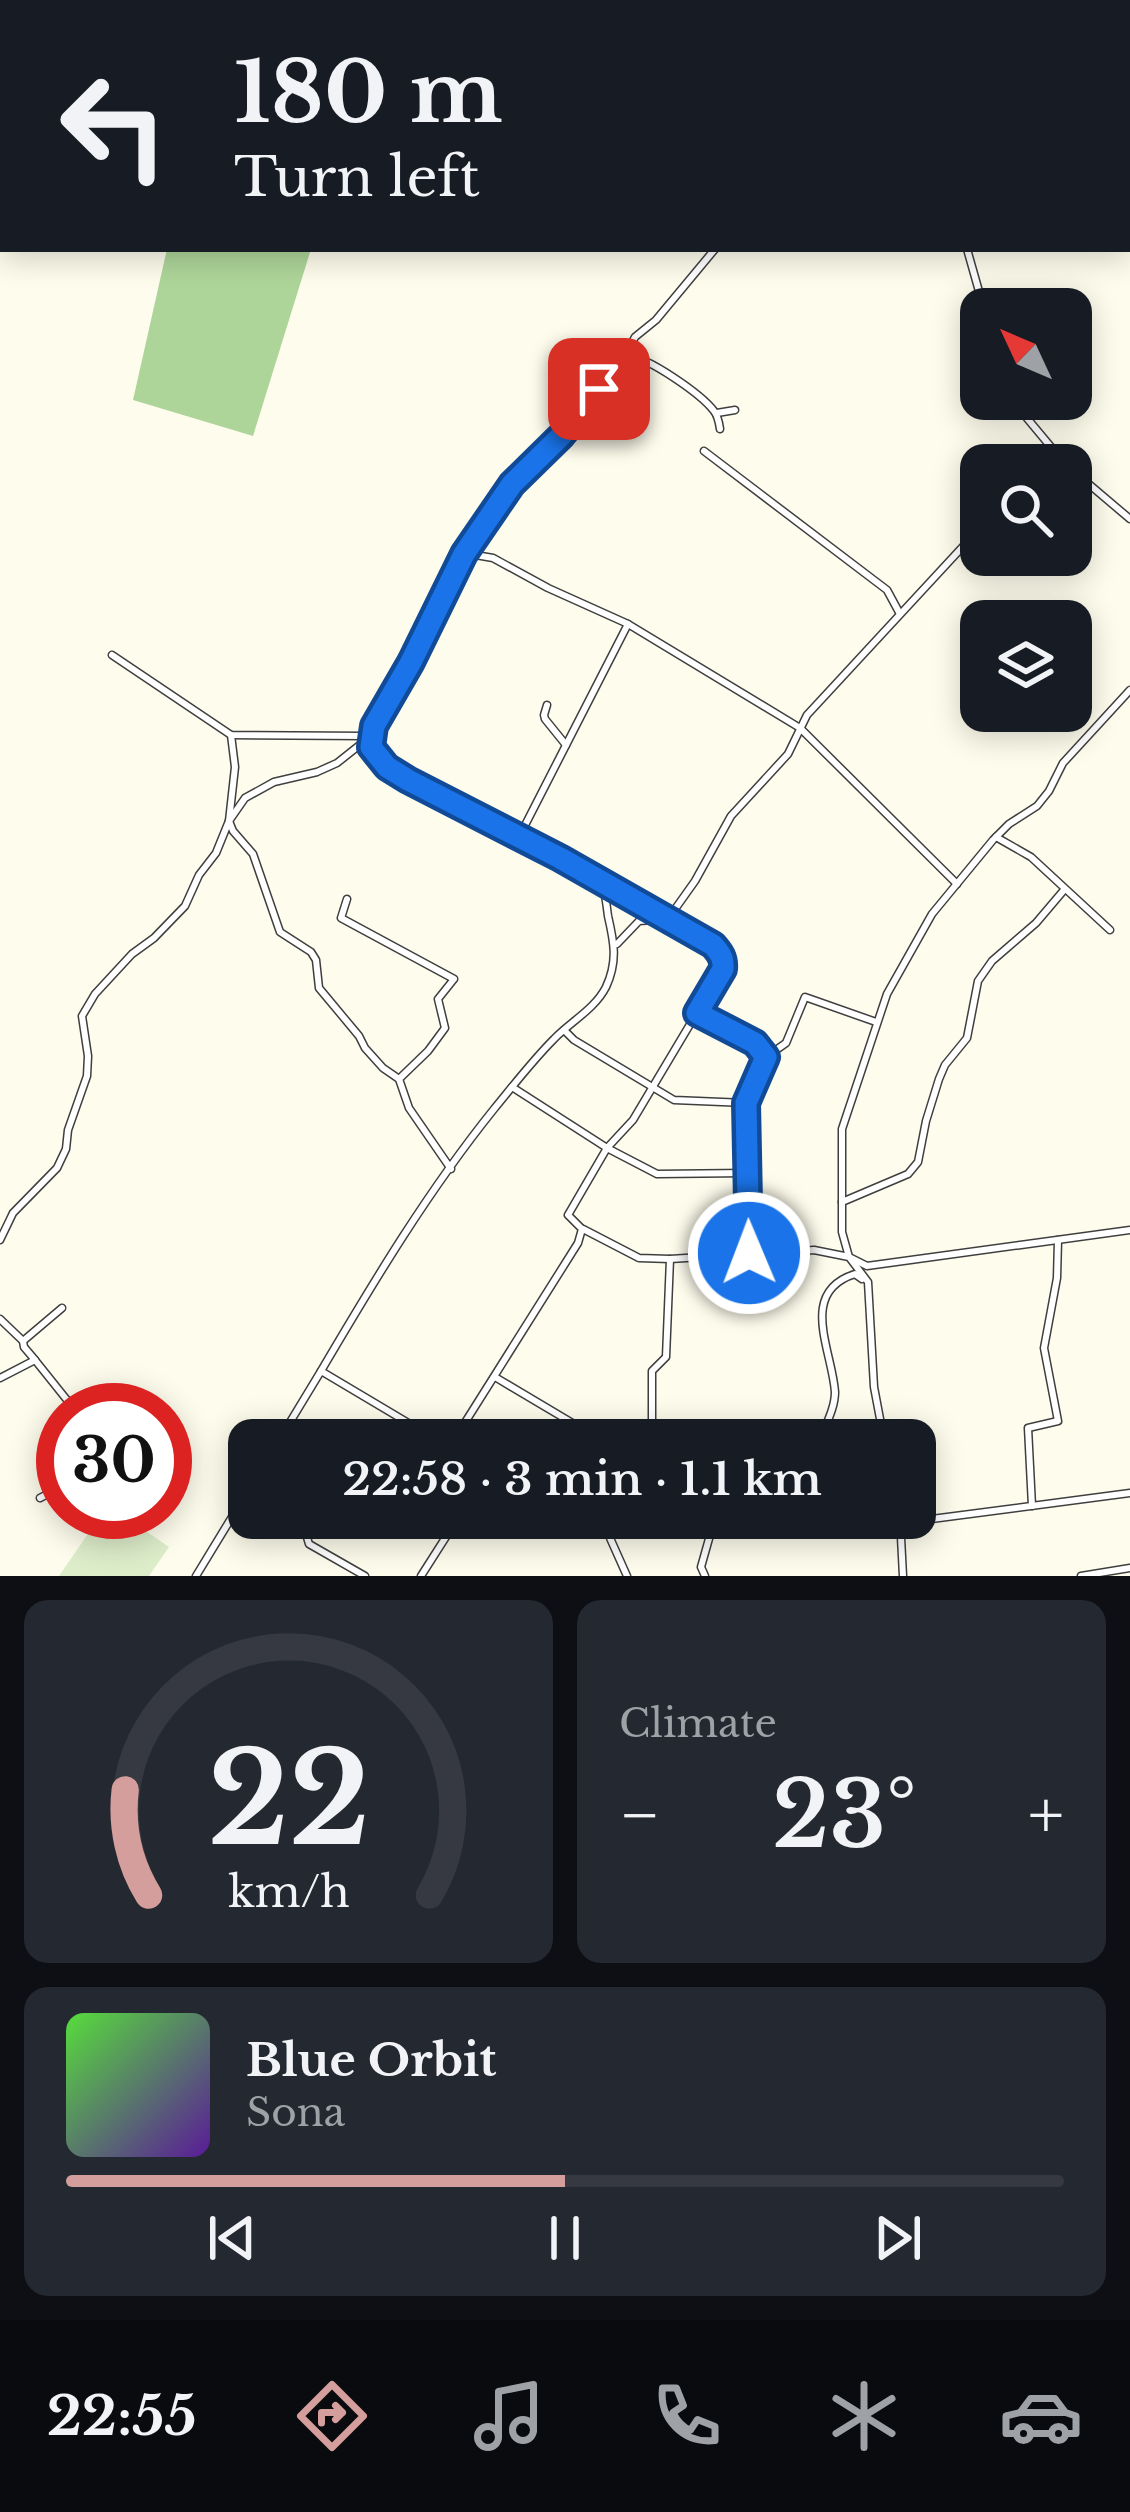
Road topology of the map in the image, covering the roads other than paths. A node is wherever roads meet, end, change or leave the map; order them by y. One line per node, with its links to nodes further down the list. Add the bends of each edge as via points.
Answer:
1 (713, 252): 4 (street, via 634,337)
2 (968, 252): 3 (street)
3 (978, 288)
4 (623, 360): 6 (street, via 640,357); 14 (street, via 512,484)
5 (735, 410): 6 (street)
6 (717, 413): 8 (street)
7 (1028, 420): 9 (street)
8 (721, 430)
9 (1048, 444)
10 (704, 451): 15 (street, via 887,590)
11 (1092, 487): 12 (street)
12 (1130, 519)
13 (960, 550): 15 (street)
14 (464, 554): 16 (street, via 494,558); 22 (street)
15 (900, 614): 20 (street)
16 (628, 624): 20 (street); 23 (street)
17 (112, 655): 21 (street)
18 (1130, 690): 28 (street, via 1063,763 1037,806)
19 (547, 705): 23 (street, via 545,719)
20 (800, 728): 30 (street); 33 (street, via 788,754 731,816)
21 (231, 735): 22 (street); 26 (street)
22 (371, 736): 24 (street); 25 (street)
23 (566, 742): 27 (street)
24 (354, 752): 25 (street); 26 (street, via 259,788)
25 (375, 755): 27 (street, via 430,793)
26 (229, 821): 40 (street, via 254,854 280,932 311,952 319,988); 50 (street, via 185,905 82,1016 87,1076 66,1148)
27 (520, 837): 29 (street)
28 (996, 837): 30 (street); 31 (street)
29 (599, 880): 33 (street); 35 (street)
30 (957, 884): 37 (street, via 902,964)
31 (1064, 890): 34 (street); 47 (street, via 978,981 967,1038 945,1065 918,1162)
32 (347, 899): 40 (street, via 341,918 454,980 438,999 445,1028)
33 (668, 919): 35 (street, via 639,921); 36 (street, via 713,945 724,961)
34 (1110, 930)
35 (614, 949): 38 (street, via 604,992)
36 (697, 1013): 39 (street); 42 (street)
37 (877, 1022): 39 (street, via 805,997 786,1043); 47 (street, via 843,1121)
38 (564, 1030): 41 (street); 42 (street)
39 (766, 1057): 43 (street)
40 (399, 1079): 45 (street)
41 (512, 1087): 44 (street); 45 (street)
42 (652, 1088): 43 (street, via 674,1100); 44 (street)
43 (746, 1103): 46 (street)
44 (608, 1148): 46 (street, via 657,1174); 48 (street, via 568,1215)
45 (451, 1169): 60 (street)
46 (748, 1172): 52 (street)
47 (842, 1202): 53 (street)
48 (582, 1229): 54 (street, via 639,1258); 61 (street)
49 (1130, 1230): 51 (street)
50 (0, 1240)
51 (1058, 1240): 53 (street, via 867,1267); 72 (street, via 1044,1348 1058,1421 1028,1428)
52 (749, 1253): 53 (street); 54 (street)
53 (850, 1257): 55 (street)
54 (670, 1259): 68 (street, via 666,1357 652,1371)
55 (868, 1282): 69 (street, via 855,1274 841,1279 823,1300 835,1395); 70 (street)
56 (62, 1308): 58 (street)
57 (0, 1319): 58 (street)
58 (23, 1341): 59 (street)
59 (35, 1360): 62 (street); 63 (street)
60 (321, 1371): 64 (street); 65 (street)
61 (495, 1377): 66 (street); 67 (street)
62 (0, 1378)
63 (53, 1383)
64 (293, 1419)
65 (402, 1419)
66 (468, 1419)
67 (566, 1419)
68 (652, 1419)
69 (827, 1419)
70 (880, 1419)
71 (1130, 1493): 72 (street)
72 (1032, 1506): 73 (street)
73 (936, 1517)
74 (228, 1526): 81 (street)
75 (308, 1539): 82 (street)
76 (445, 1539): 83 (street)
77 (610, 1539): 84 (street)
78 (709, 1539): 85 (street)
79 (901, 1539): 86 (street)
80 (1130, 1568): 87 (street)
81 (196, 1576)
82 (365, 1576)
83 (421, 1576)
84 (627, 1576)
85 (705, 1576)
86 (903, 1576)
87 (1081, 1576)

